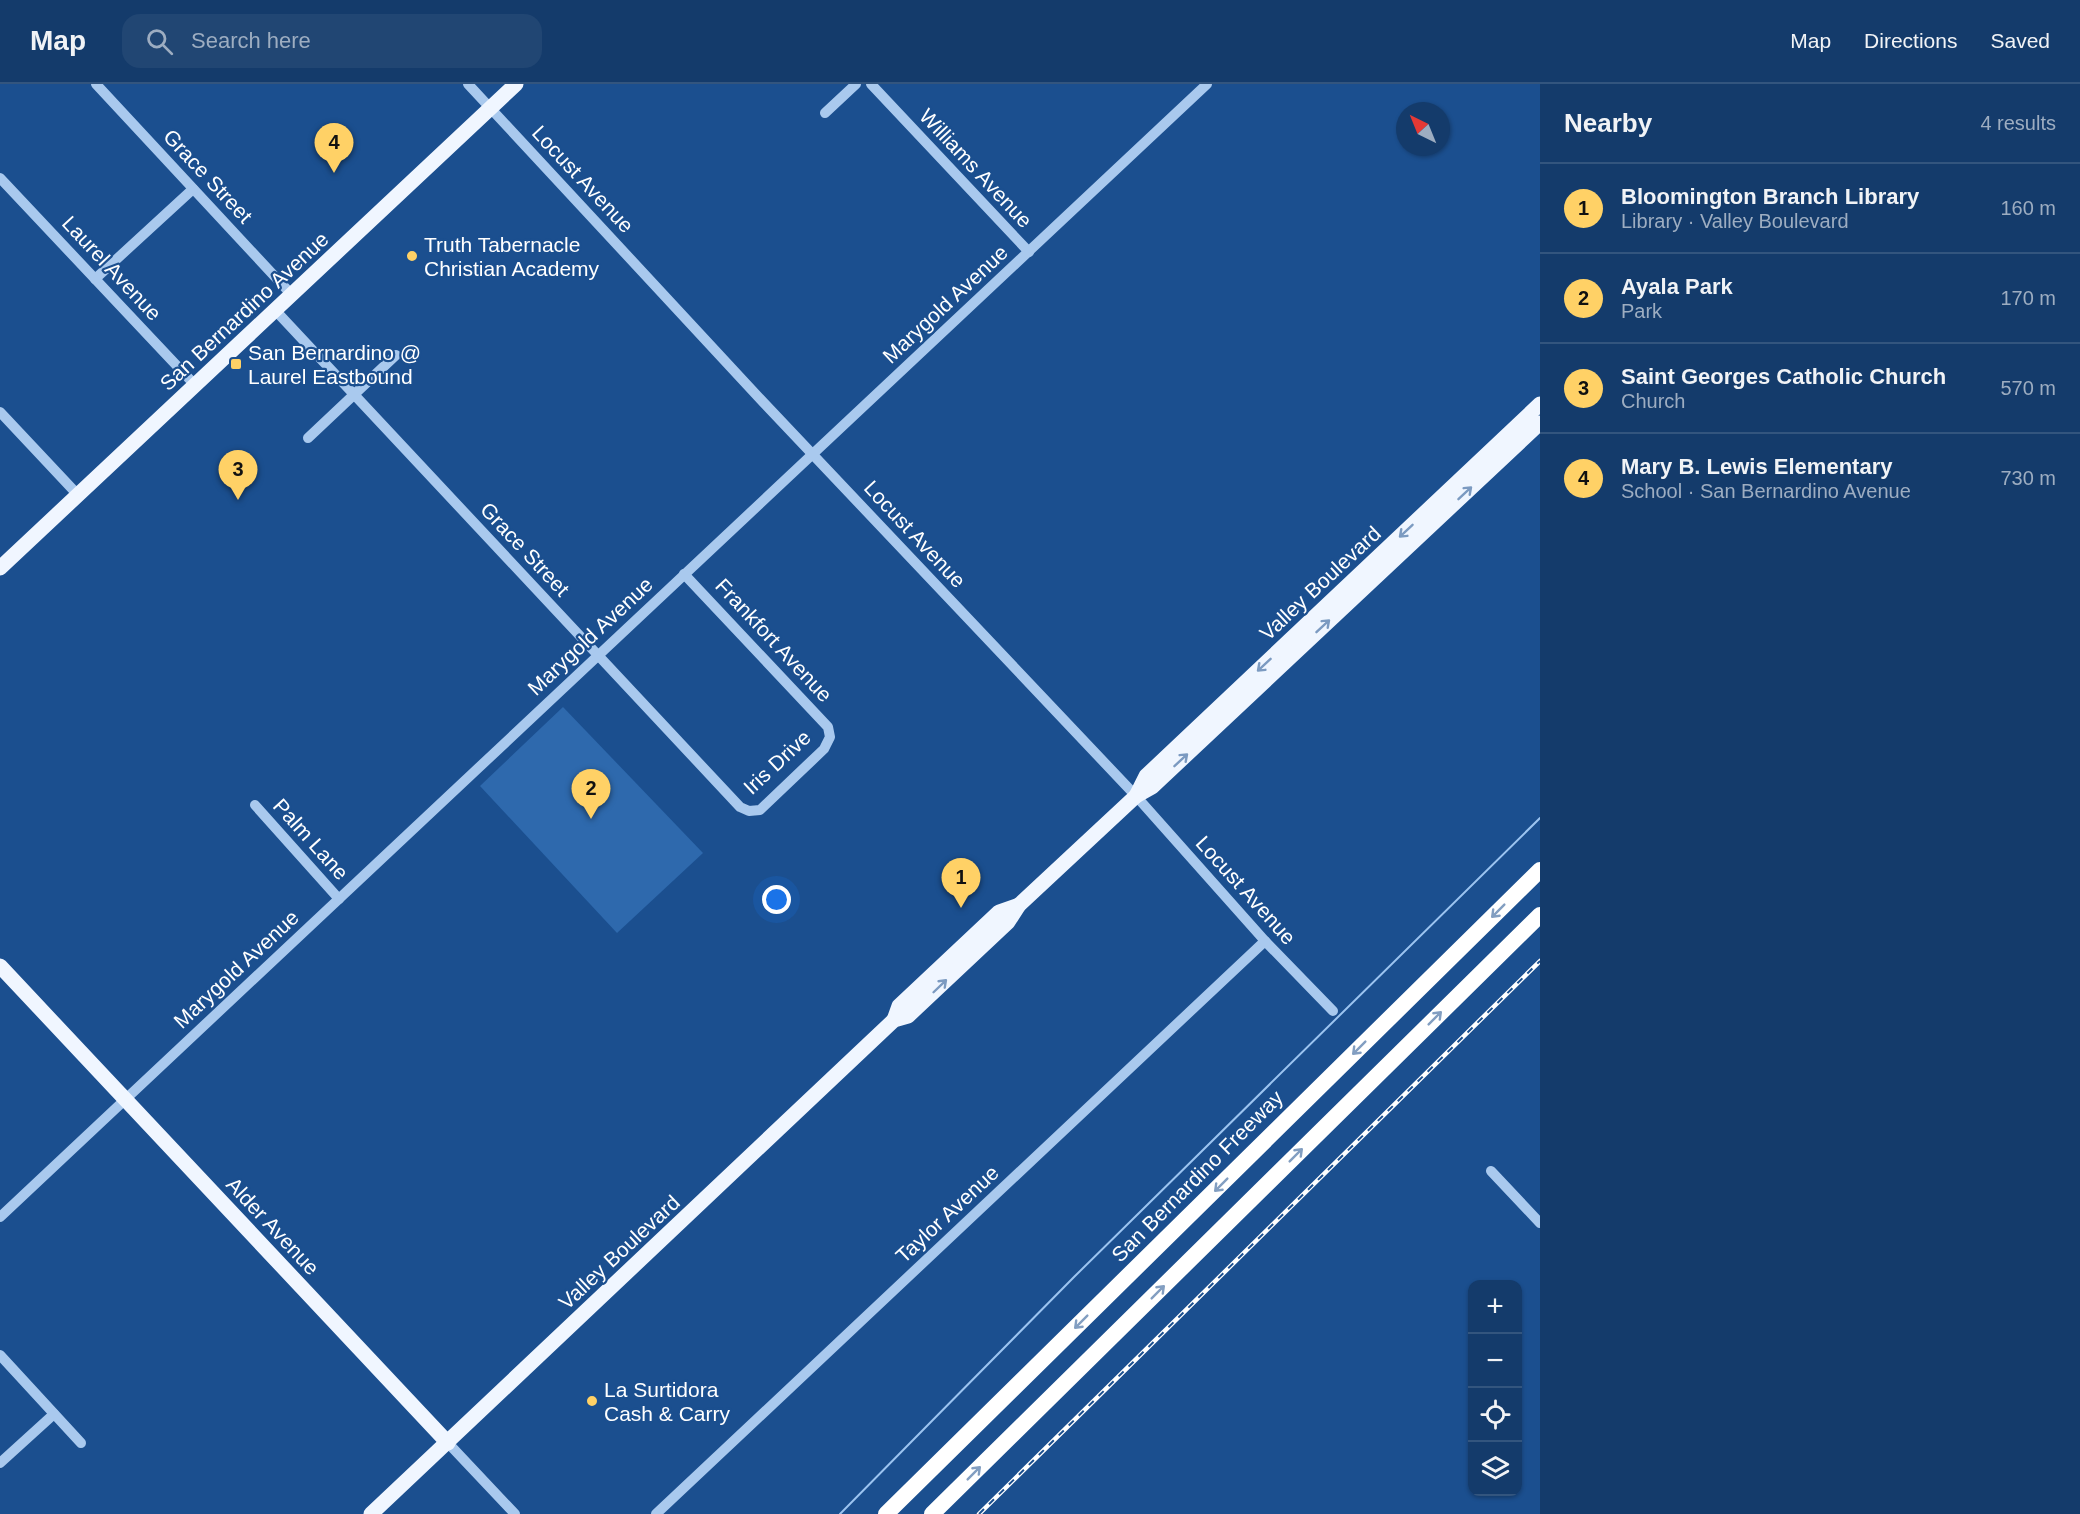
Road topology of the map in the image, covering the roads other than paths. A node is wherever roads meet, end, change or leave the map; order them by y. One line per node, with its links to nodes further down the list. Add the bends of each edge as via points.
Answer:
1 (96, 84): 10 (street, Grace Street)
2 (468, 84): 7 (street, Locust Avenue)
3 (516, 84): 7 (main road, San Bernardino Avenue)
4 (856, 84): 8 (street)
5 (871, 84): 11 (street, Williams Avenue)
6 (1207, 84): 11 (street, Marygold Avenue)
7 (490, 109): 13 (main road, San Bernardino Avenue); 22 (street, Locust Avenue)
8 (825, 114)
9 (0, 178): 12 (street, Laurel Avenue)
10 (193, 189): 12 (street); 13 (street, Grace Street)
11 (1029, 252): 22 (street, Marygold Avenue)
12 (95, 279): 16 (street, Laurel Avenue)
13 (292, 295): 14 (main road, San Bernardino Avenue)
14 (275, 310): 16 (main road, San Bernardino Avenue); 17 (street, Grace Street)
15 (396, 355): 17 (street)
16 (195, 385): 23 (main road, San Bernardino Avenue)
17 (352, 394): 21 (street); 26 (street, Grace Street)
18 (1540, 405): 28 (main road, Valley Boulevard, one-way to 28, via 1146,776)
19 (0, 412): 23 (street)
20 (1540, 423): 28 (main road, Valley Boulevard, one-way to 20, via 1152,788)
21 (308, 438)
22 (813, 454): 25 (street, Marygold Avenue); 28 (street, Locust Avenue)
23 (78, 495): 24 (main road, San Bernardino Avenue)
24 (0, 568)
25 (684, 574): 26 (street, Marygold Avenue); 27 (street, Frankfort Avenue, via 822,719)
26 (597, 655): 30 (street, Grace Street, via 740,807); 32 (street, Marygold Avenue)
27 (830, 737): 30 (street, Iris Drive, via 824,749 760,810)
28 (1136, 796): 34 (street, Locust Avenue); 44 (main road, Valley Boulevard, via 1018,905 999,912 898,1006 894,1020)
29 (255, 805): 32 (street, Palm Lane)
30 (749, 811)
31 (1540, 870): 49 (highway, San Bernardino Freeway, one-way to 49)
32 (339, 899): 37 (street, Marygold Avenue)
33 (1540, 915): 50 (highway, one-way to 33)
34 (1265, 942): 36 (street, Locust Avenue); 48 (street, Taylor Avenue)
35 (0, 966): 37 (main road, Alder Avenue)
36 (1332, 1011)
37 (125, 1100): 39 (street, Marygold Avenue); 44 (main road, Alder Avenue)
38 (1491, 1170): 40 (street)
39 (0, 1217)
40 (1540, 1223)
41 (0, 1355): 42 (street)
42 (54, 1414): 43 (street); 45 (street)
43 (81, 1443)
44 (448, 1443): 46 (main road, Valley Boulevard); 47 (street, Alder Avenue)
45 (0, 1463)
46 (371, 1514)
47 (515, 1514)
48 (656, 1514)
49 (886, 1514)
50 (932, 1514)

